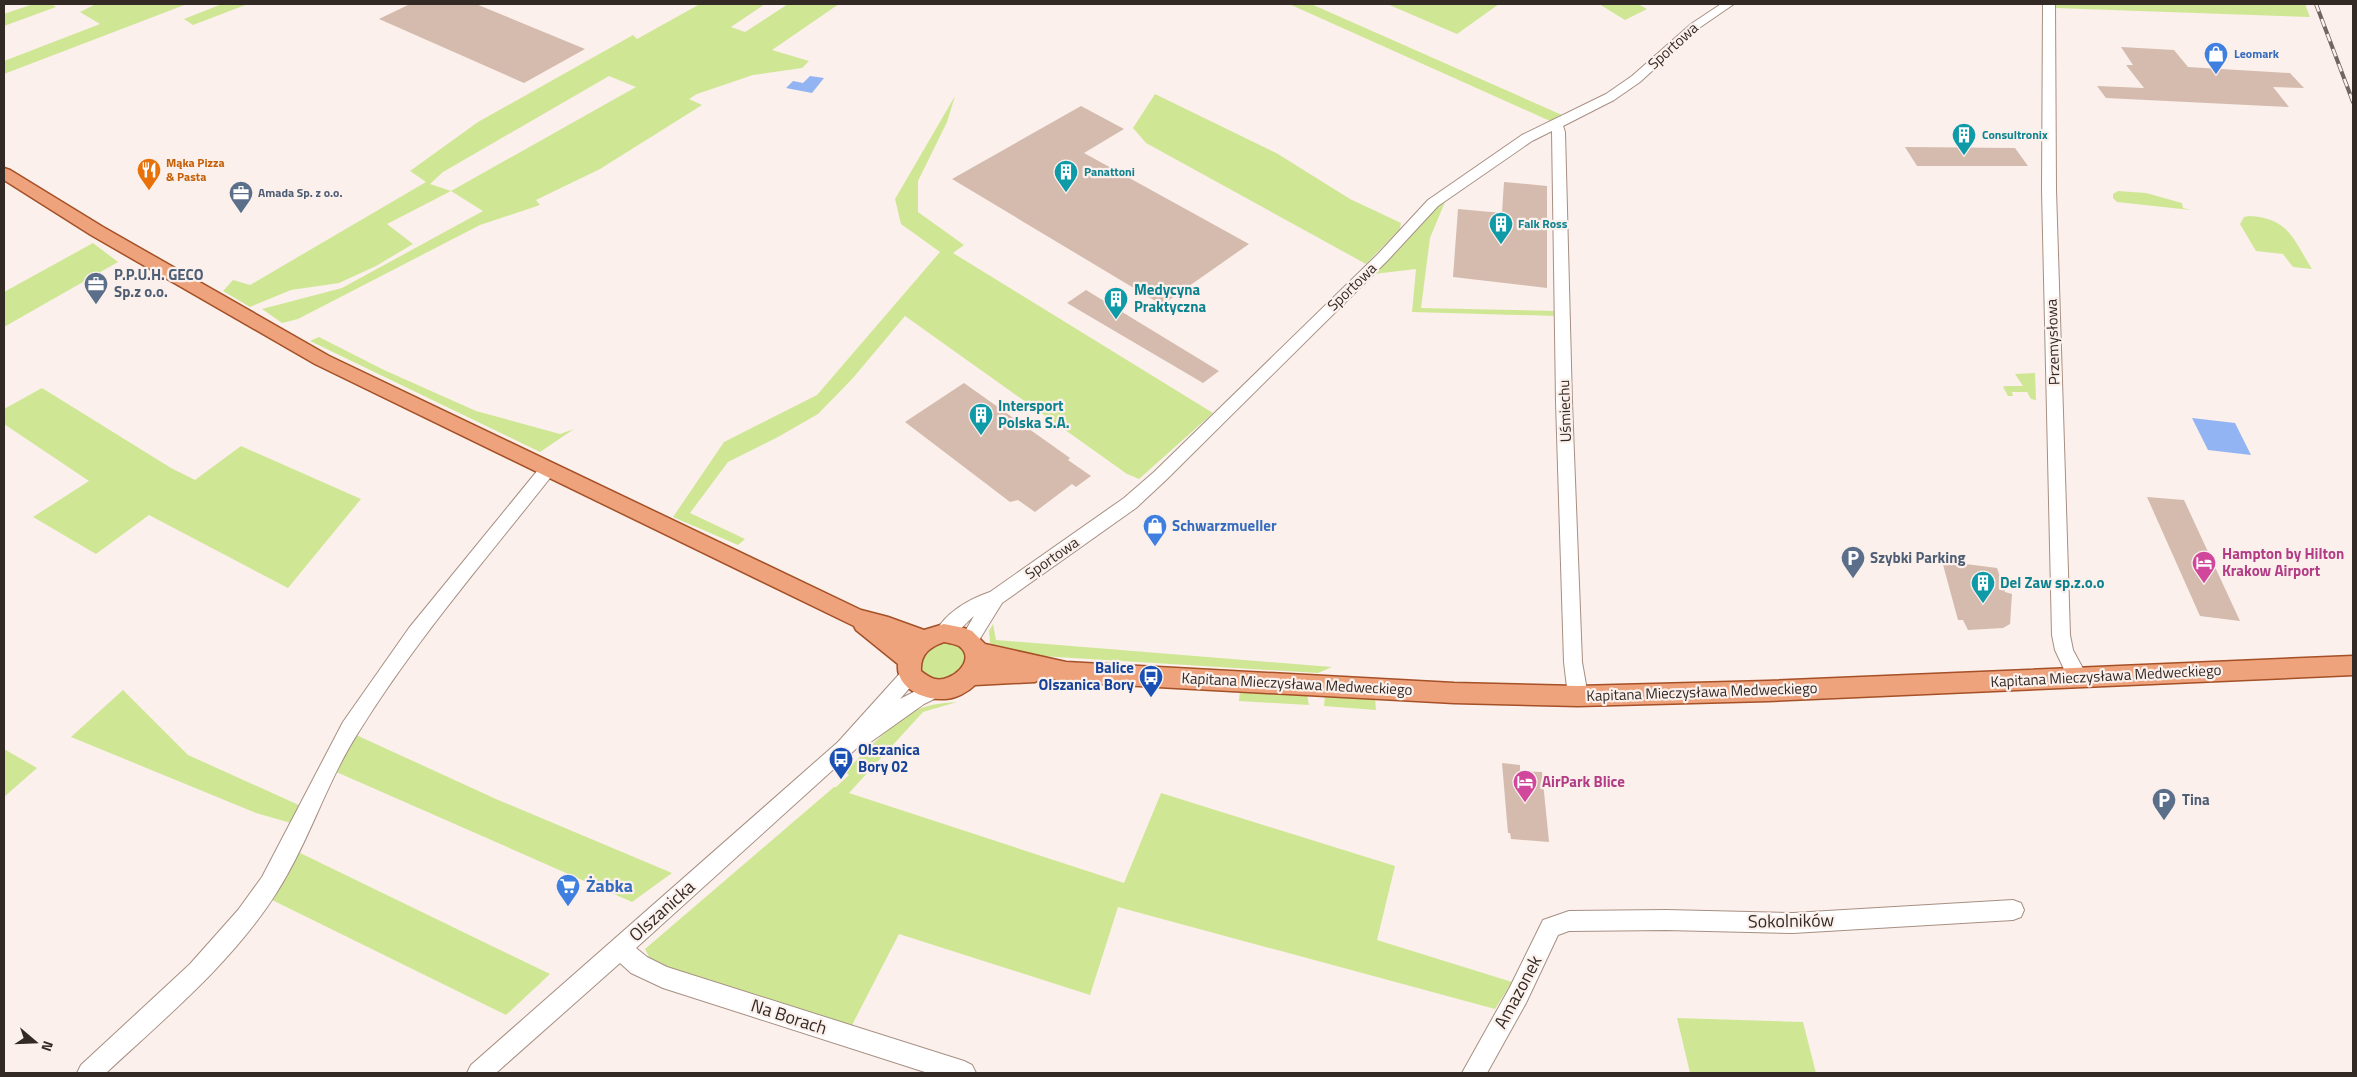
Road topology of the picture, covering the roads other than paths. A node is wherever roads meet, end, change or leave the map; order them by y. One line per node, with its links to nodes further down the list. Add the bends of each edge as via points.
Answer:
1 (1728, 4): 3 (street, Sportowa, via 1695,26 1636,79)
2 (2049, 4): 14 (street, Przemysłowa, via 2048,190 2061,635 2064,650)
3 (1556, 126): 6 (street, Sportowa, via 1527,138 1433,203 1383,257 1160,476 1130,503); 16 (street, Uśmiechu, via 1559,132 1573,662)
4 (4, 172): 5 (main road, via 97,231 314,355)
5 (548, 469): 7 (main road); 21 (street, via 416,633 350,728 270,884 251,911 198,972)
6 (996, 598): 8 (street, Sportowa, via 982,601 964,612); 9 (street, Sportowa)
7 (856, 618): 8 (main road); 11 (main road)
8 (934, 637): 9 (main road, via 961,636); 11 (main road, via 912,652)
9 (973, 646): 12 (main road, Kapitana Mieczysława Medweckiego); 13 (main road, via 976,668)
10 (2353, 666): 14 (main road, Kapitana Mieczysława Medweckiego)
11 (910, 668): 15 (main road, via 918,684); 17 (street, Olszanicka)
12 (1050, 670): 13 (main road, Kapitana Mieczysława Medweckiego); 16 (main road, Kapitana Mieczysława Medweckiego, via 1445,692)
13 (972, 675): 15 (main road, via 954,687)
14 (2078, 676): 16 (main road, Kapitana Mieczysława Medweckiego, via 1730,693)
15 (933, 690): 17 (street, Olszanicka)
16 (1578, 696)
17 (845, 748): 20 (street, Olszanicka)
18 (2013, 910): 19 (street, Sokolników, via 1793,923)
19 (1570, 921): 24 (street, Amazonek, via 1551,927 1518,995)
20 (620, 948): 22 (street, Olszanicka); 23 (street, Na Borach, via 639,965 663,977)
21 (89, 1073)
22 (479, 1073)
23 (964, 1073)
24 (1474, 1073)

